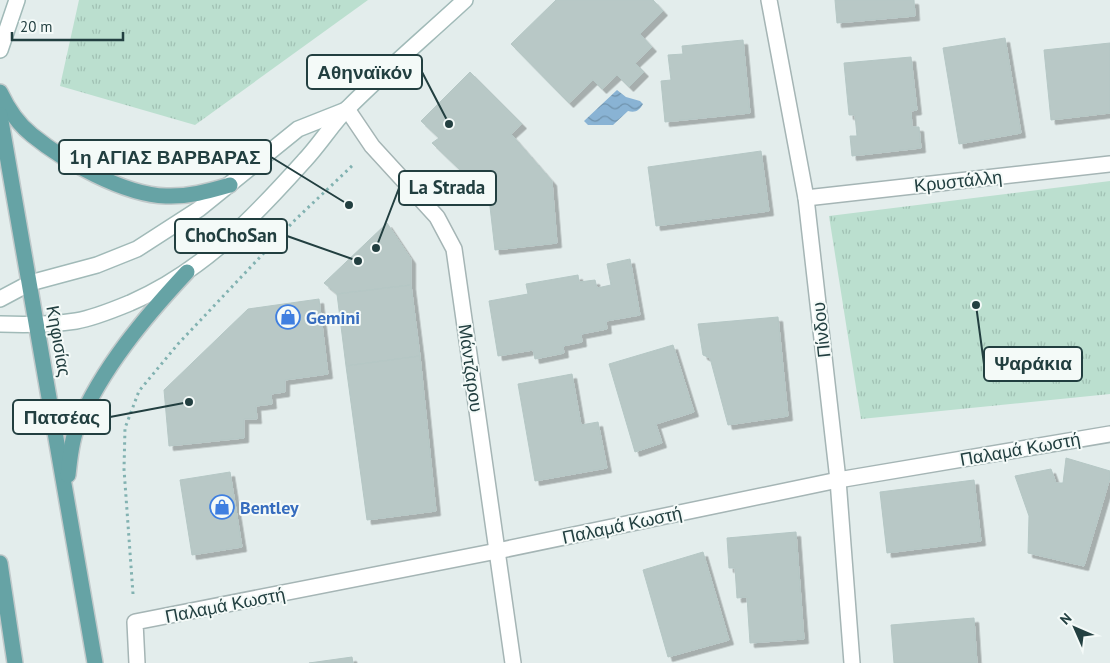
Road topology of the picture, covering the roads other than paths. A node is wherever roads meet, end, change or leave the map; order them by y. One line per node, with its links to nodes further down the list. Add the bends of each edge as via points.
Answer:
1 (17, 0): 4 (street)
2 (465, 0): 6 (street)
3 (769, 0): 10 (street, Πίνδου)
4 (0, 50)
5 (0, 92): 9 (main road, via 30,134 96,175 134,190 165,196 197,195)
6 (347, 109): 9 (street, via 298,129); 11 (street, via 252,217); 19 (street, Μάντζαρου, via 372,146 437,217 454,248)
7 (0, 115): 12 (main road, Κηφισίας)
8 (1110, 164): 10 (street, Κρυστάλλη)
9 (230, 185): 12 (street, via 138,249 97,265)
10 (806, 198): 17 (street, Πίνδου)
11 (187, 272): 15 (street, via 153,293 116,309 77,321); 18 (main road, via 131,337 91,399 77,427)
12 (30, 283): 13 (street); 15 (main road, Κηφισίας)
13 (0, 299)
14 (0, 324): 15 (street)
15 (37, 325): 18 (main road, Κηφισίας)
16 (1110, 434): 17 (street, Παλαμά Κωστή)
17 (838, 480): 19 (street, Παλαμά Κωστή); 25 (street, Πίνδου)
18 (67, 494): 22 (main road, Κηφισίας)
19 (497, 552): 23 (street, Παλαμά Κωστή, via 135,622); 24 (street, Μάντζαρου)
20 (0, 563): 21 (main road)
21 (15, 663)
22 (95, 663)
23 (137, 663)
24 (513, 663)
25 (852, 663)

